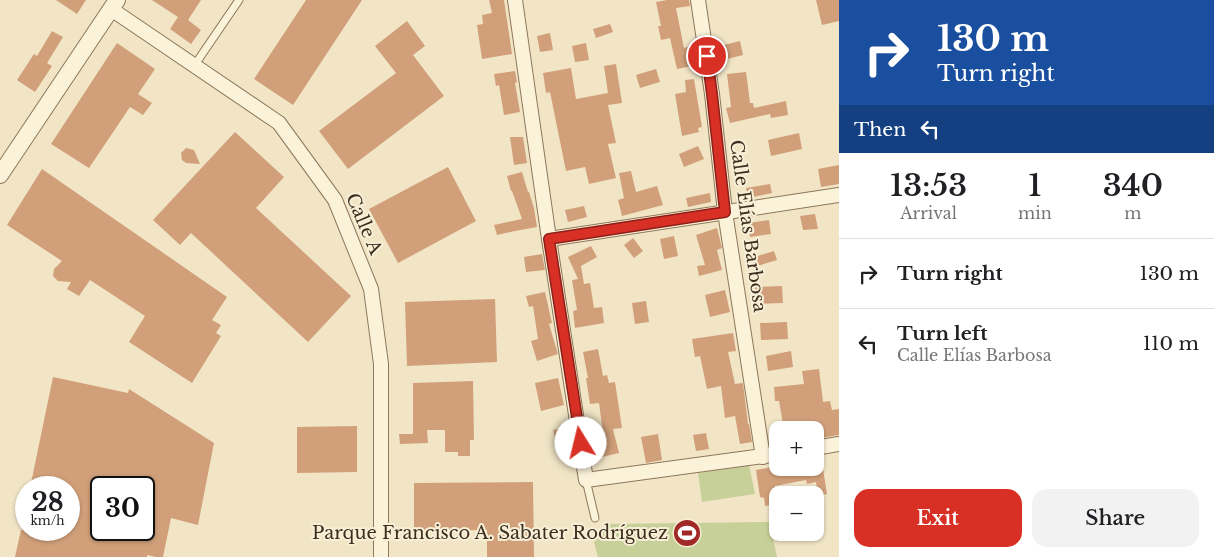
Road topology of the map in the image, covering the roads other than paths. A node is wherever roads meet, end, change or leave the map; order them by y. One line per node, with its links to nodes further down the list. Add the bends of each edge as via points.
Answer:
1 (239, 0): 5 (lane)
2 (515, 0): 9 (street)
3 (698, 0): 8 (street, Calle Elías Barbosa)
4 (114, 4): 5 (street, Calle A); 6 (street)
5 (194, 66): 16 (street, Calle A, via 279,123 335,200 371,289 381,364)
6 (0, 175)
7 (839, 195): 8 (street)
8 (725, 212): 9 (street); 13 (street, Calle Elías Barbosa)
9 (549, 239): 14 (street)
10 (839, 444): 11 (street)
11 (824, 446)
12 (769, 456): 13 (street)
13 (763, 457): 14 (street)
14 (586, 480): 15 (lane)
15 (595, 518)
16 (381, 557)

